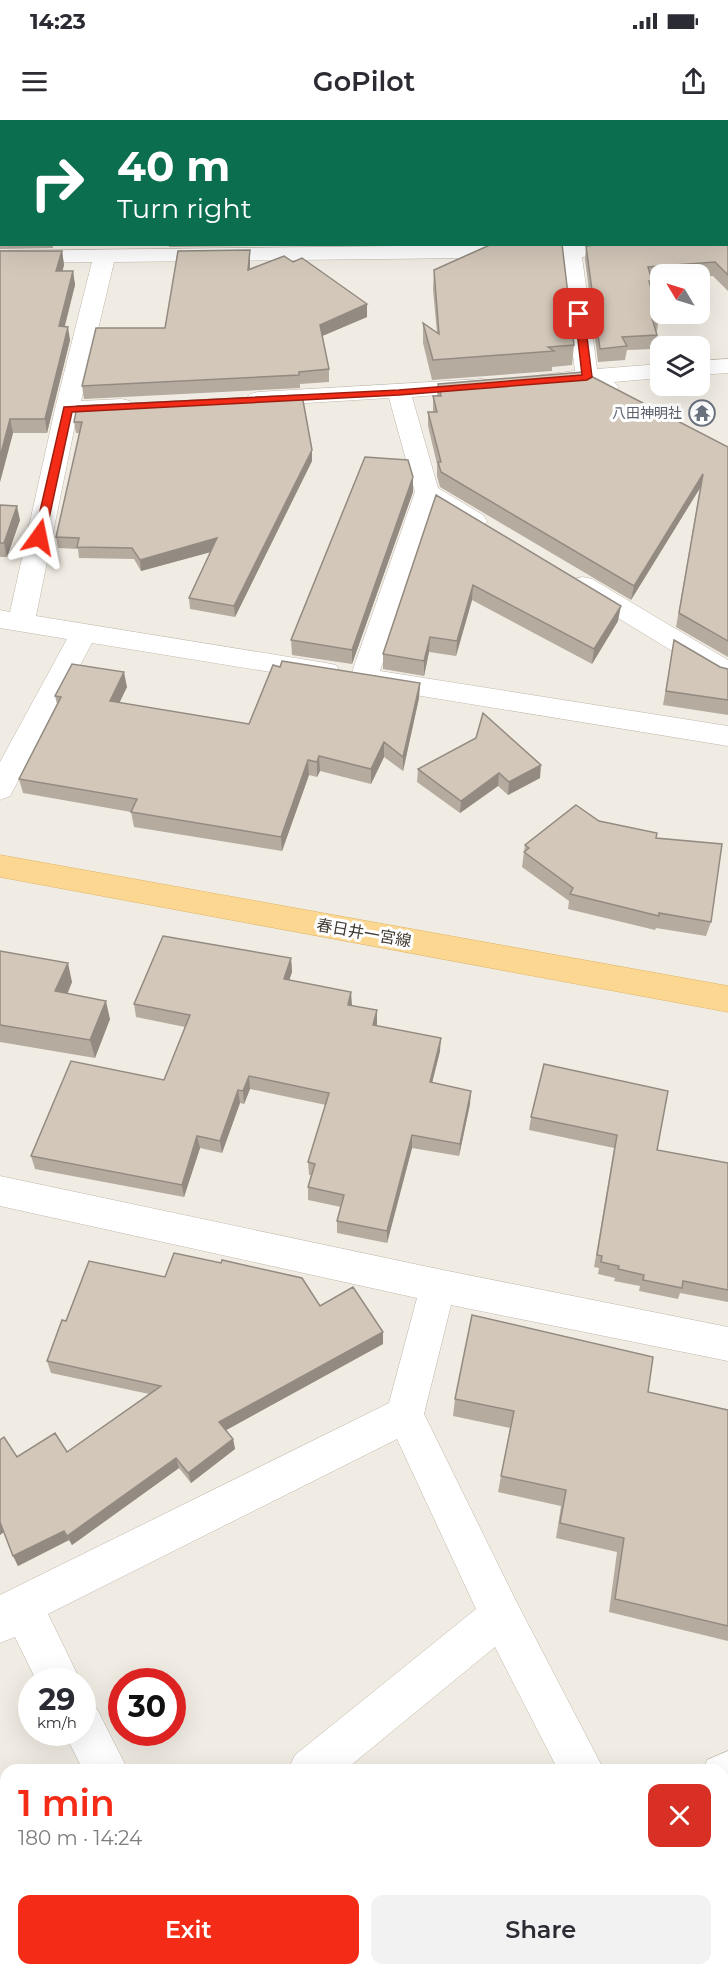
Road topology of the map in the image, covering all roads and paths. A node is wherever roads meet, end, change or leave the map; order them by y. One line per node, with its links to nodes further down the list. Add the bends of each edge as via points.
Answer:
1 (620, 246): 2 (street)
2 (571, 248): 3 (street); 9 (street)
3 (353, 249): 5 (street)
4 (0, 257): 5 (street)
5 (104, 258): 16 (street)
6 (728, 366): 7 (street)
7 (710, 367)
8 (650, 372): 9 (street)
9 (587, 377): 10 (street); 13 (street)
10 (529, 382)
11 (505, 384): 12 (street)
12 (399, 392): 14 (street); 17 (street)
13 (628, 398)
14 (233, 401)
15 (138, 405): 16 (street)
16 (67, 409): 20 (street)
17 (427, 492): 18 (street); 23 (street)
18 (497, 534)
19 (557, 570): 22 (street)
20 (10, 621): 21 (street)
21 (84, 633): 23 (street); 25 (street)
22 (728, 672)
23 (364, 678): 24 (street)
24 (728, 736)
25 (0, 789)
26 (0, 866): 27 (main road, 春日井一宮線)
27 (728, 999)
28 (0, 1191): 29 (street)
29 (438, 1286): 30 (street); 31 (street)
30 (728, 1344)
31 (405, 1415): 32 (street); 33 (street)
32 (10, 1614): 34 (street)
33 (501, 1616): 37 (street); 38 (street)
34 (50, 1668)
35 (93, 1746): 36 (street)
36 (103, 1764)
37 (317, 1764)
38 (579, 1764)

